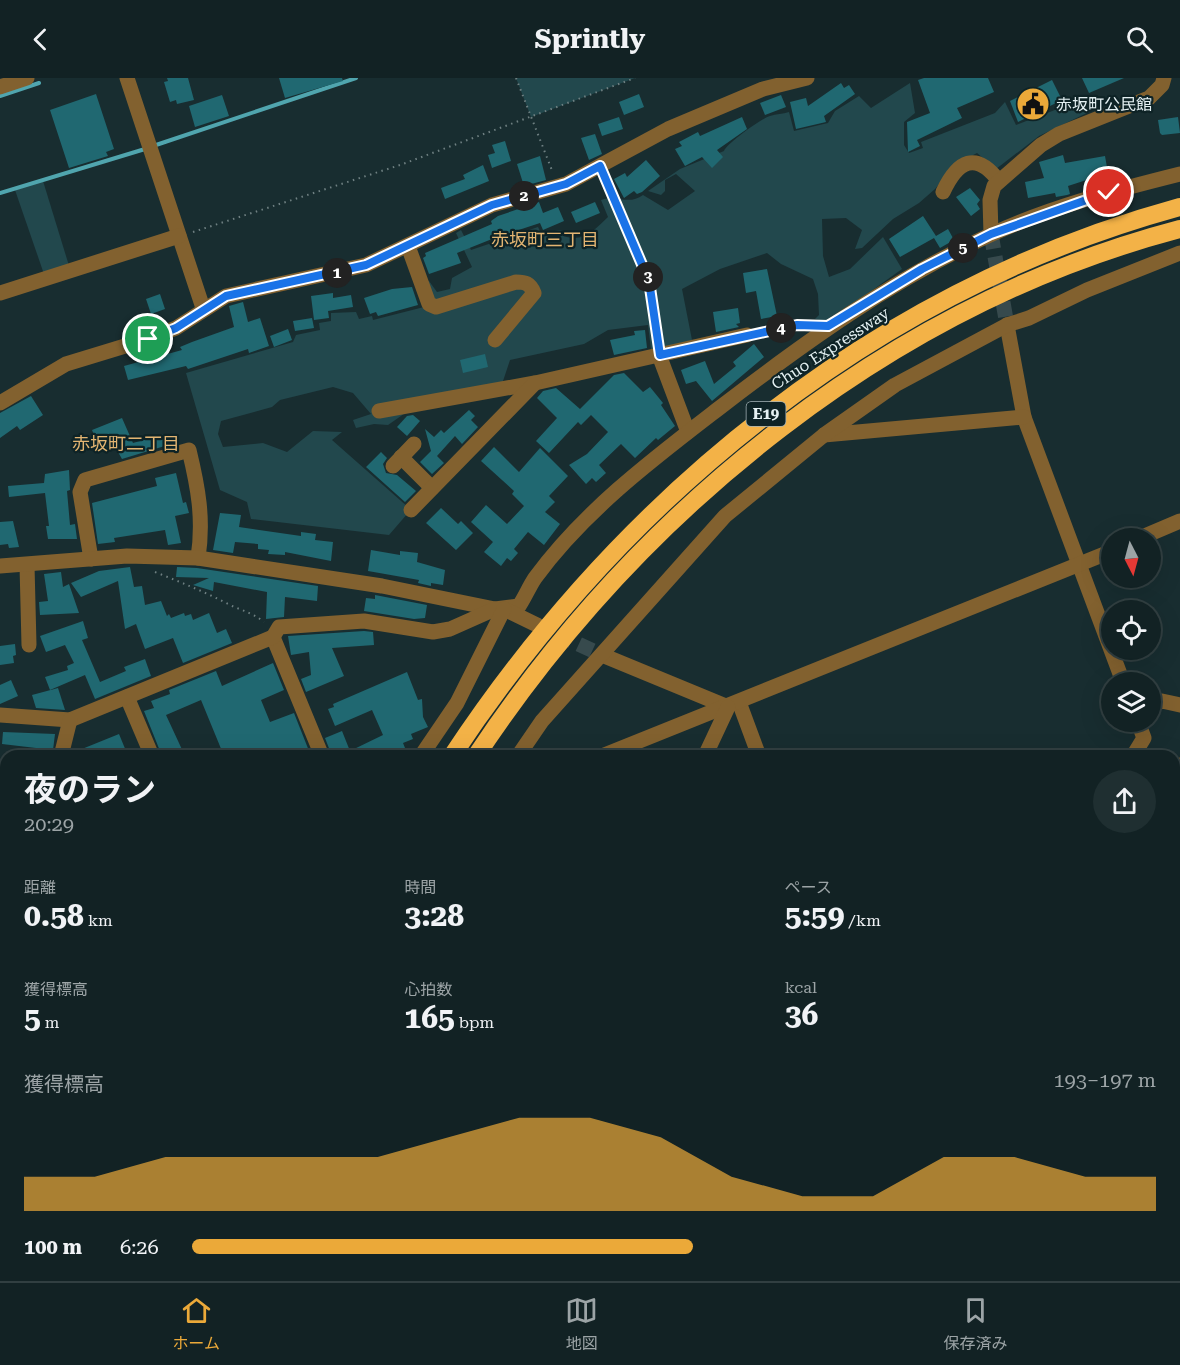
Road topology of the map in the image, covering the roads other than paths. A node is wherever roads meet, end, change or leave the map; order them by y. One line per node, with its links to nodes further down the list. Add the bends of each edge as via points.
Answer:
1 (27, 78): 5 (street)
2 (127, 78): 12 (street)
3 (807, 78): 13 (street, via 763,89 668,129 559,186 492,205)
4 (1164, 78): 7 (street, via 1149,98 1059,134)
5 (0, 87)
6 (1180, 174): 11 (street, via 1109,192)
7 (999, 181): 8 (street, via 981,163 969,162 958,169); 11 (street, via 990,200)
8 (943, 192)
9 (1180, 207): 55 (highway, Chuo Expressway / E19, via 1074,242 971,287 876,339 790,395 714,455 632,535 508,677)
10 (1180, 229): 56 (highway, E19, via 1080,261 969,310 861,371 788,423 717,480 606,590 539,670)
11 (991, 234): 25 (street, via 922,269 828,326)
12 (179, 236): 15 (street); 16 (street)
13 (408, 246): 16 (street, via 366,265 226,296); 19 (street, via 429,304 436,307 516,282 532,287 534,293)
14 (1180, 253): 17 (street)
15 (0, 293)
16 (203, 308): 22 (street, via 176,328 66,364)
17 (1007, 325): 24 (street); 26 (street, via 895,385)
18 (747, 335): 20 (street)
19 (495, 340)
20 (660, 355): 21 (street); 25 (street)
21 (535, 383): 23 (street); 28 (street)
22 (0, 403)
23 (379, 411)
24 (1024, 417): 26 (street); 36 (street)
25 (688, 432): 38 (street, via 584,522 534,579 519,606)
26 (824, 435): 42 (street, via 724,516)
27 (414, 444): 28 (street, via 397,461)
28 (432, 488): 29 (street)
29 (411, 510)
30 (1180, 521): 31 (street)
31 (1161, 529)
32 (1101, 556): 36 (street)
33 (198, 558): 34 (street); 34 (street, via 201,501 189,450 85,480 80,492); 38 (street, via 382,586)
34 (91, 559): 35 (street)
35 (27, 565): 37 (street); 41 (street)
36 (1079, 565): 43 (street); 46 (street)
37 (0, 566)
38 (499, 609): 39 (street); 40 (street, via 433,632 364,621 279,627); 54 (street, via 457,703)
39 (537, 625)
40 (273, 637): 44 (street); 53 (street)
41 (29, 645)
42 (602, 655): 46 (street); 57 (street, via 542,721)
43 (1119, 672)
44 (127, 697): 49 (street); 52 (street)
45 (1161, 701): 47 (street)
46 (733, 704): 58 (street); 59 (street); 60 (street)
47 (1180, 705)
48 (0, 716): 49 (street)
49 (70, 720): 51 (street)
50 (1142, 732): 61 (street, via 1144,738)
51 (62, 750)
52 (149, 750)
53 (320, 750)
54 (425, 750)
55 (456, 750)
56 (480, 750)
57 (522, 750)
58 (617, 750)
59 (708, 750)
60 (756, 750)
61 (1137, 750)

